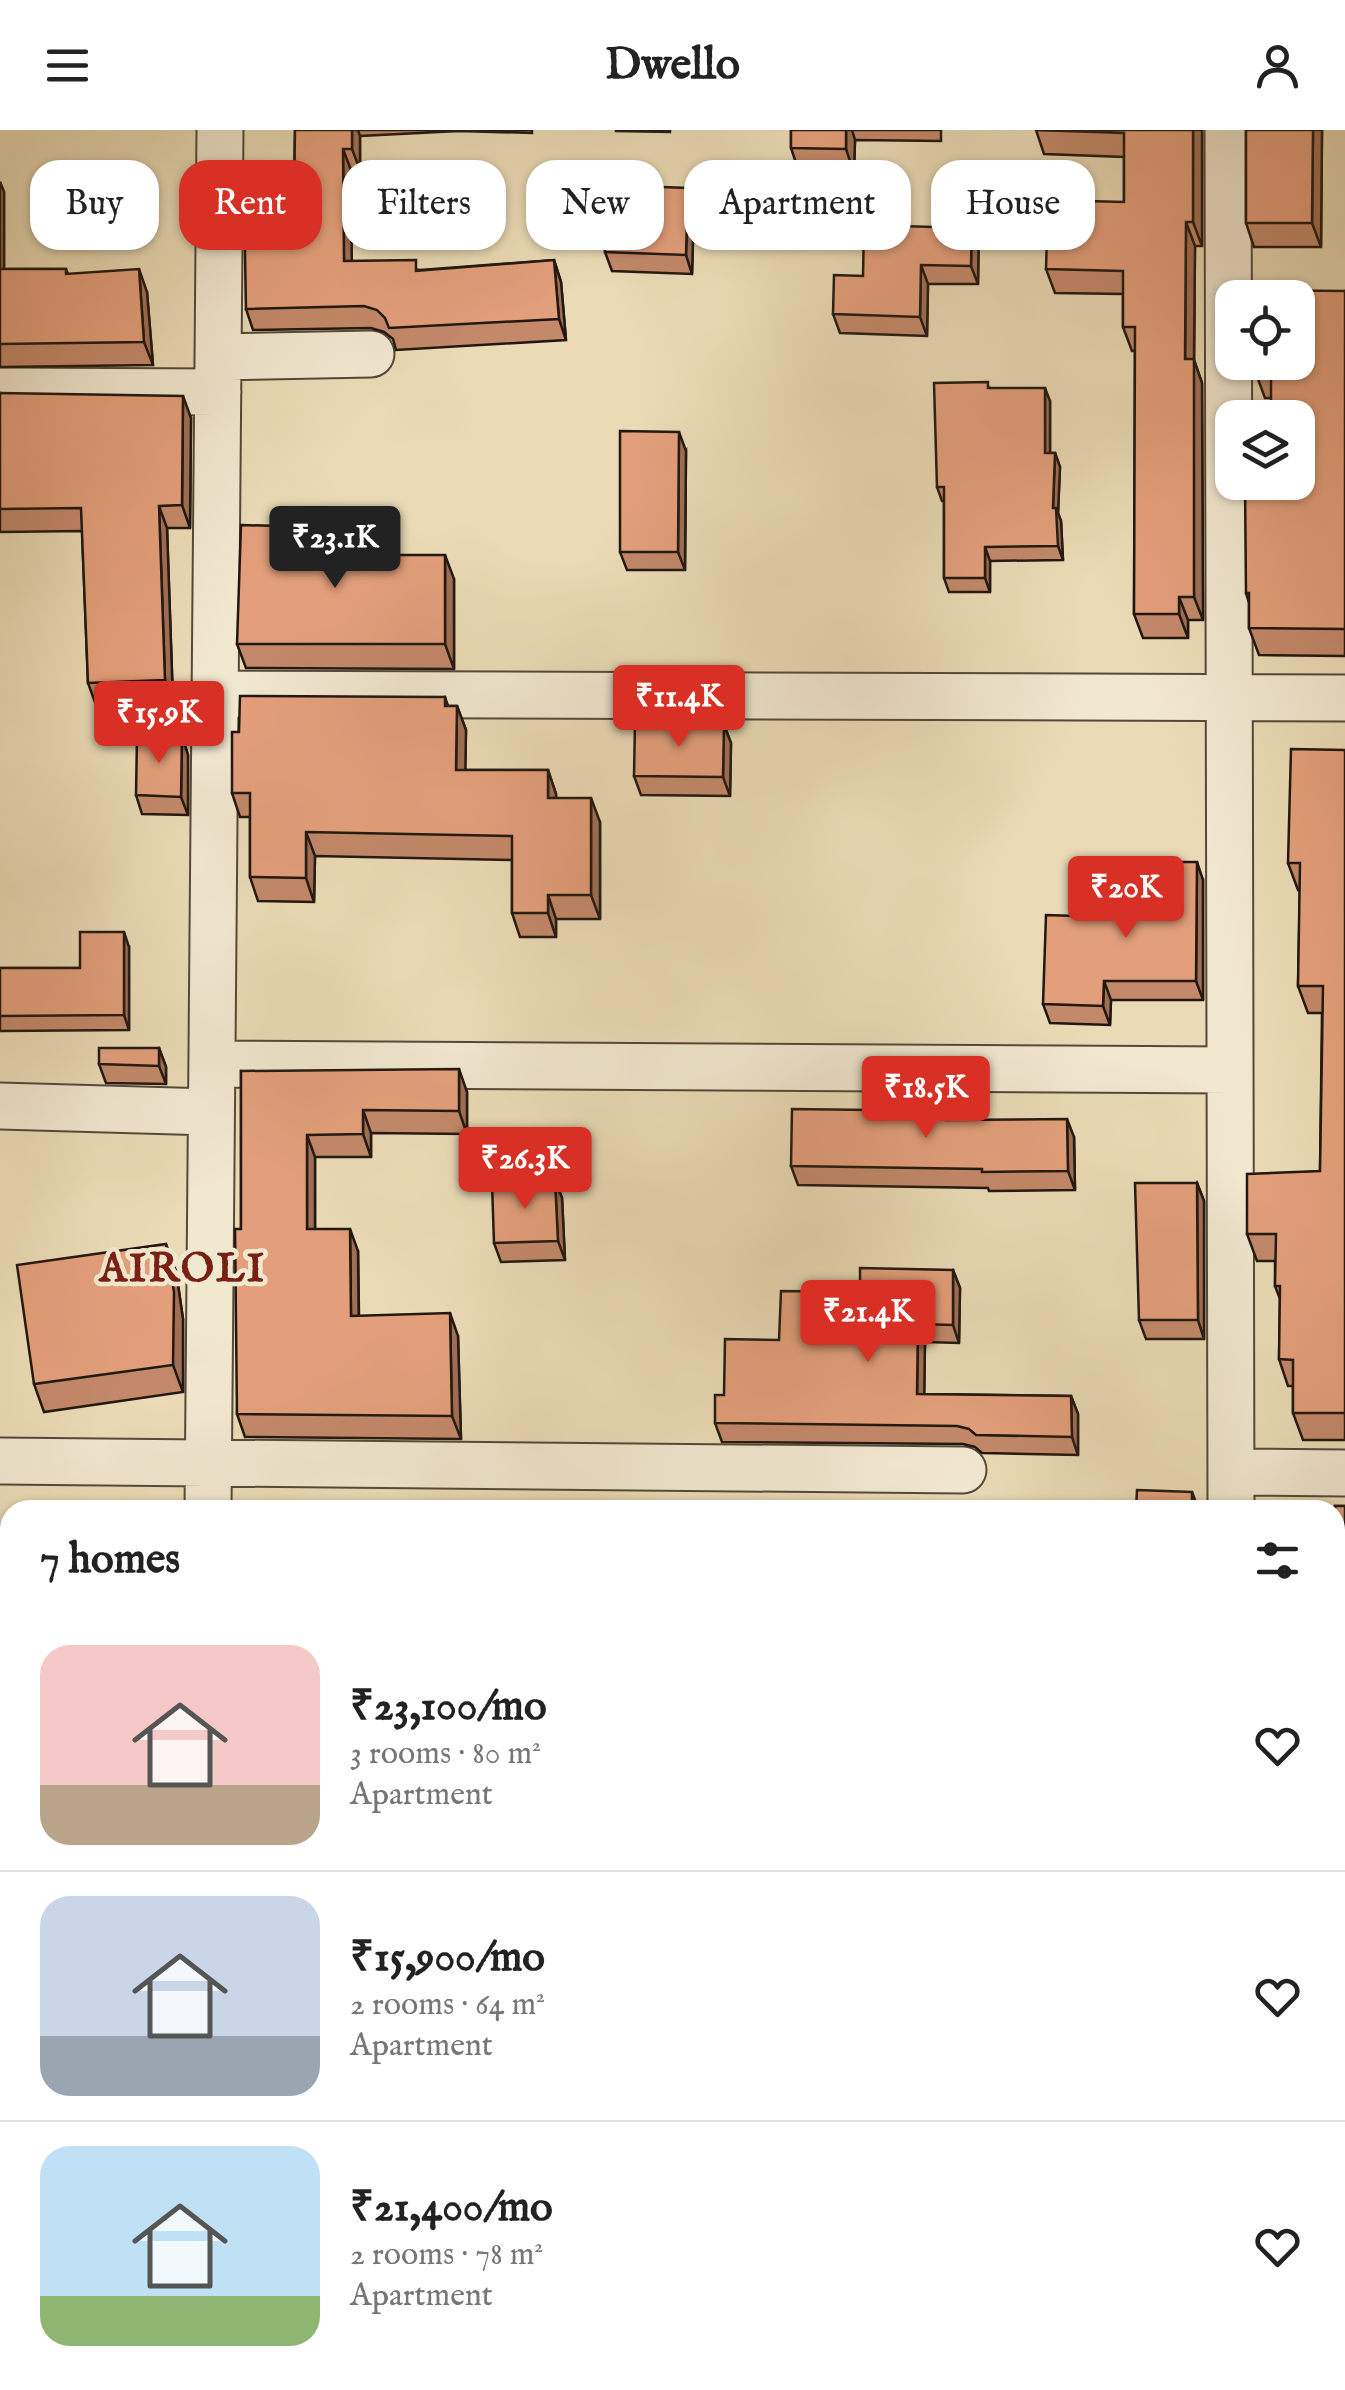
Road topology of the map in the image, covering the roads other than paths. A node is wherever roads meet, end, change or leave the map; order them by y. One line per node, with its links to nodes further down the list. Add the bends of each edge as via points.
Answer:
1 (220, 130): 5 (street)
2 (1228, 130): 3 (street)
3 (1230, 280)
4 (371, 354): 5 (street)
5 (218, 375): 7 (street); 8 (street)
6 (1230, 380): 9 (street)
7 (0, 390)
8 (215, 694): 9 (street); 11 (street)
9 (1229, 698): 10 (street); 12 (street)
10 (1345, 698)
11 (212, 1064): 12 (street); 14 (street)
12 (1230, 1070): 19 (street)
13 (0, 1106): 14 (street)
14 (211, 1112): 16 (street)
15 (0, 1461): 16 (street)
16 (208, 1462): 17 (street); 20 (street)
17 (963, 1470)
18 (1345, 1473): 19 (street)
19 (1231, 1491)
20 (208, 1500)

